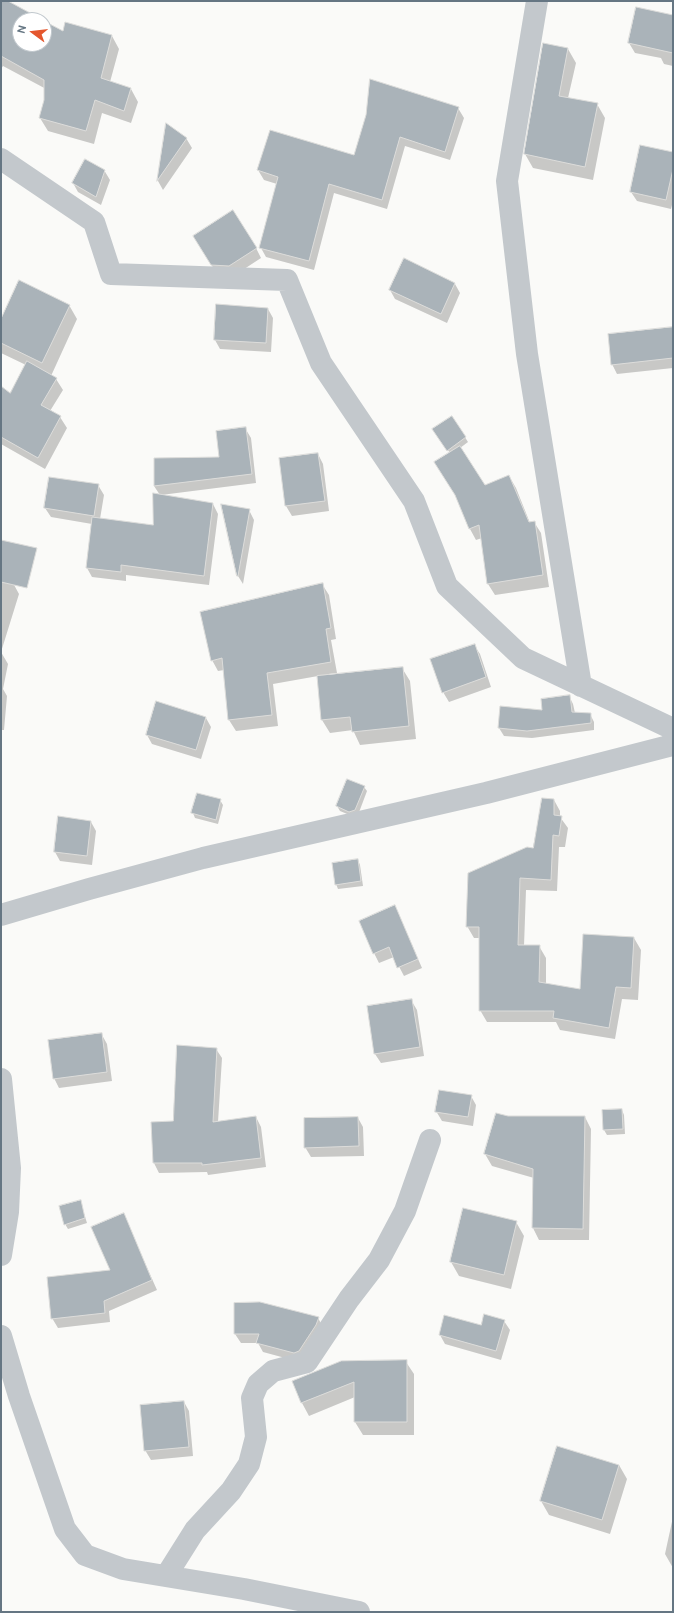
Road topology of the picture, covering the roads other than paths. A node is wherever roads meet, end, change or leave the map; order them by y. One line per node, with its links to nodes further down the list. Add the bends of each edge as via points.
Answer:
1 (537, 1): 3 (street, via 507,181 527,354)
2 (1, 159): 3 (street, via 94,222 111,274 287,280 321,363 414,501 447,586 523,658)
3 (581, 686): 4 (street)
4 (673, 729)
5 (673, 745): 6 (street, via 486,793 203,858)
6 (1, 915)
7 (1, 1079): 9 (street, via 10,1168 8,1212)
8 (430, 1140): 11 (street, via 405,1211 379,1260 349,1299 307,1362 273,1371 258,1384 252,1398 256,1438 249,1464 231,1491 195,1530)
9 (1, 1255)
10 (1, 1336): 11 (street, via 65,1529 85,1555 123,1569)
11 (166, 1576): 12 (street)
12 (359, 1612)

